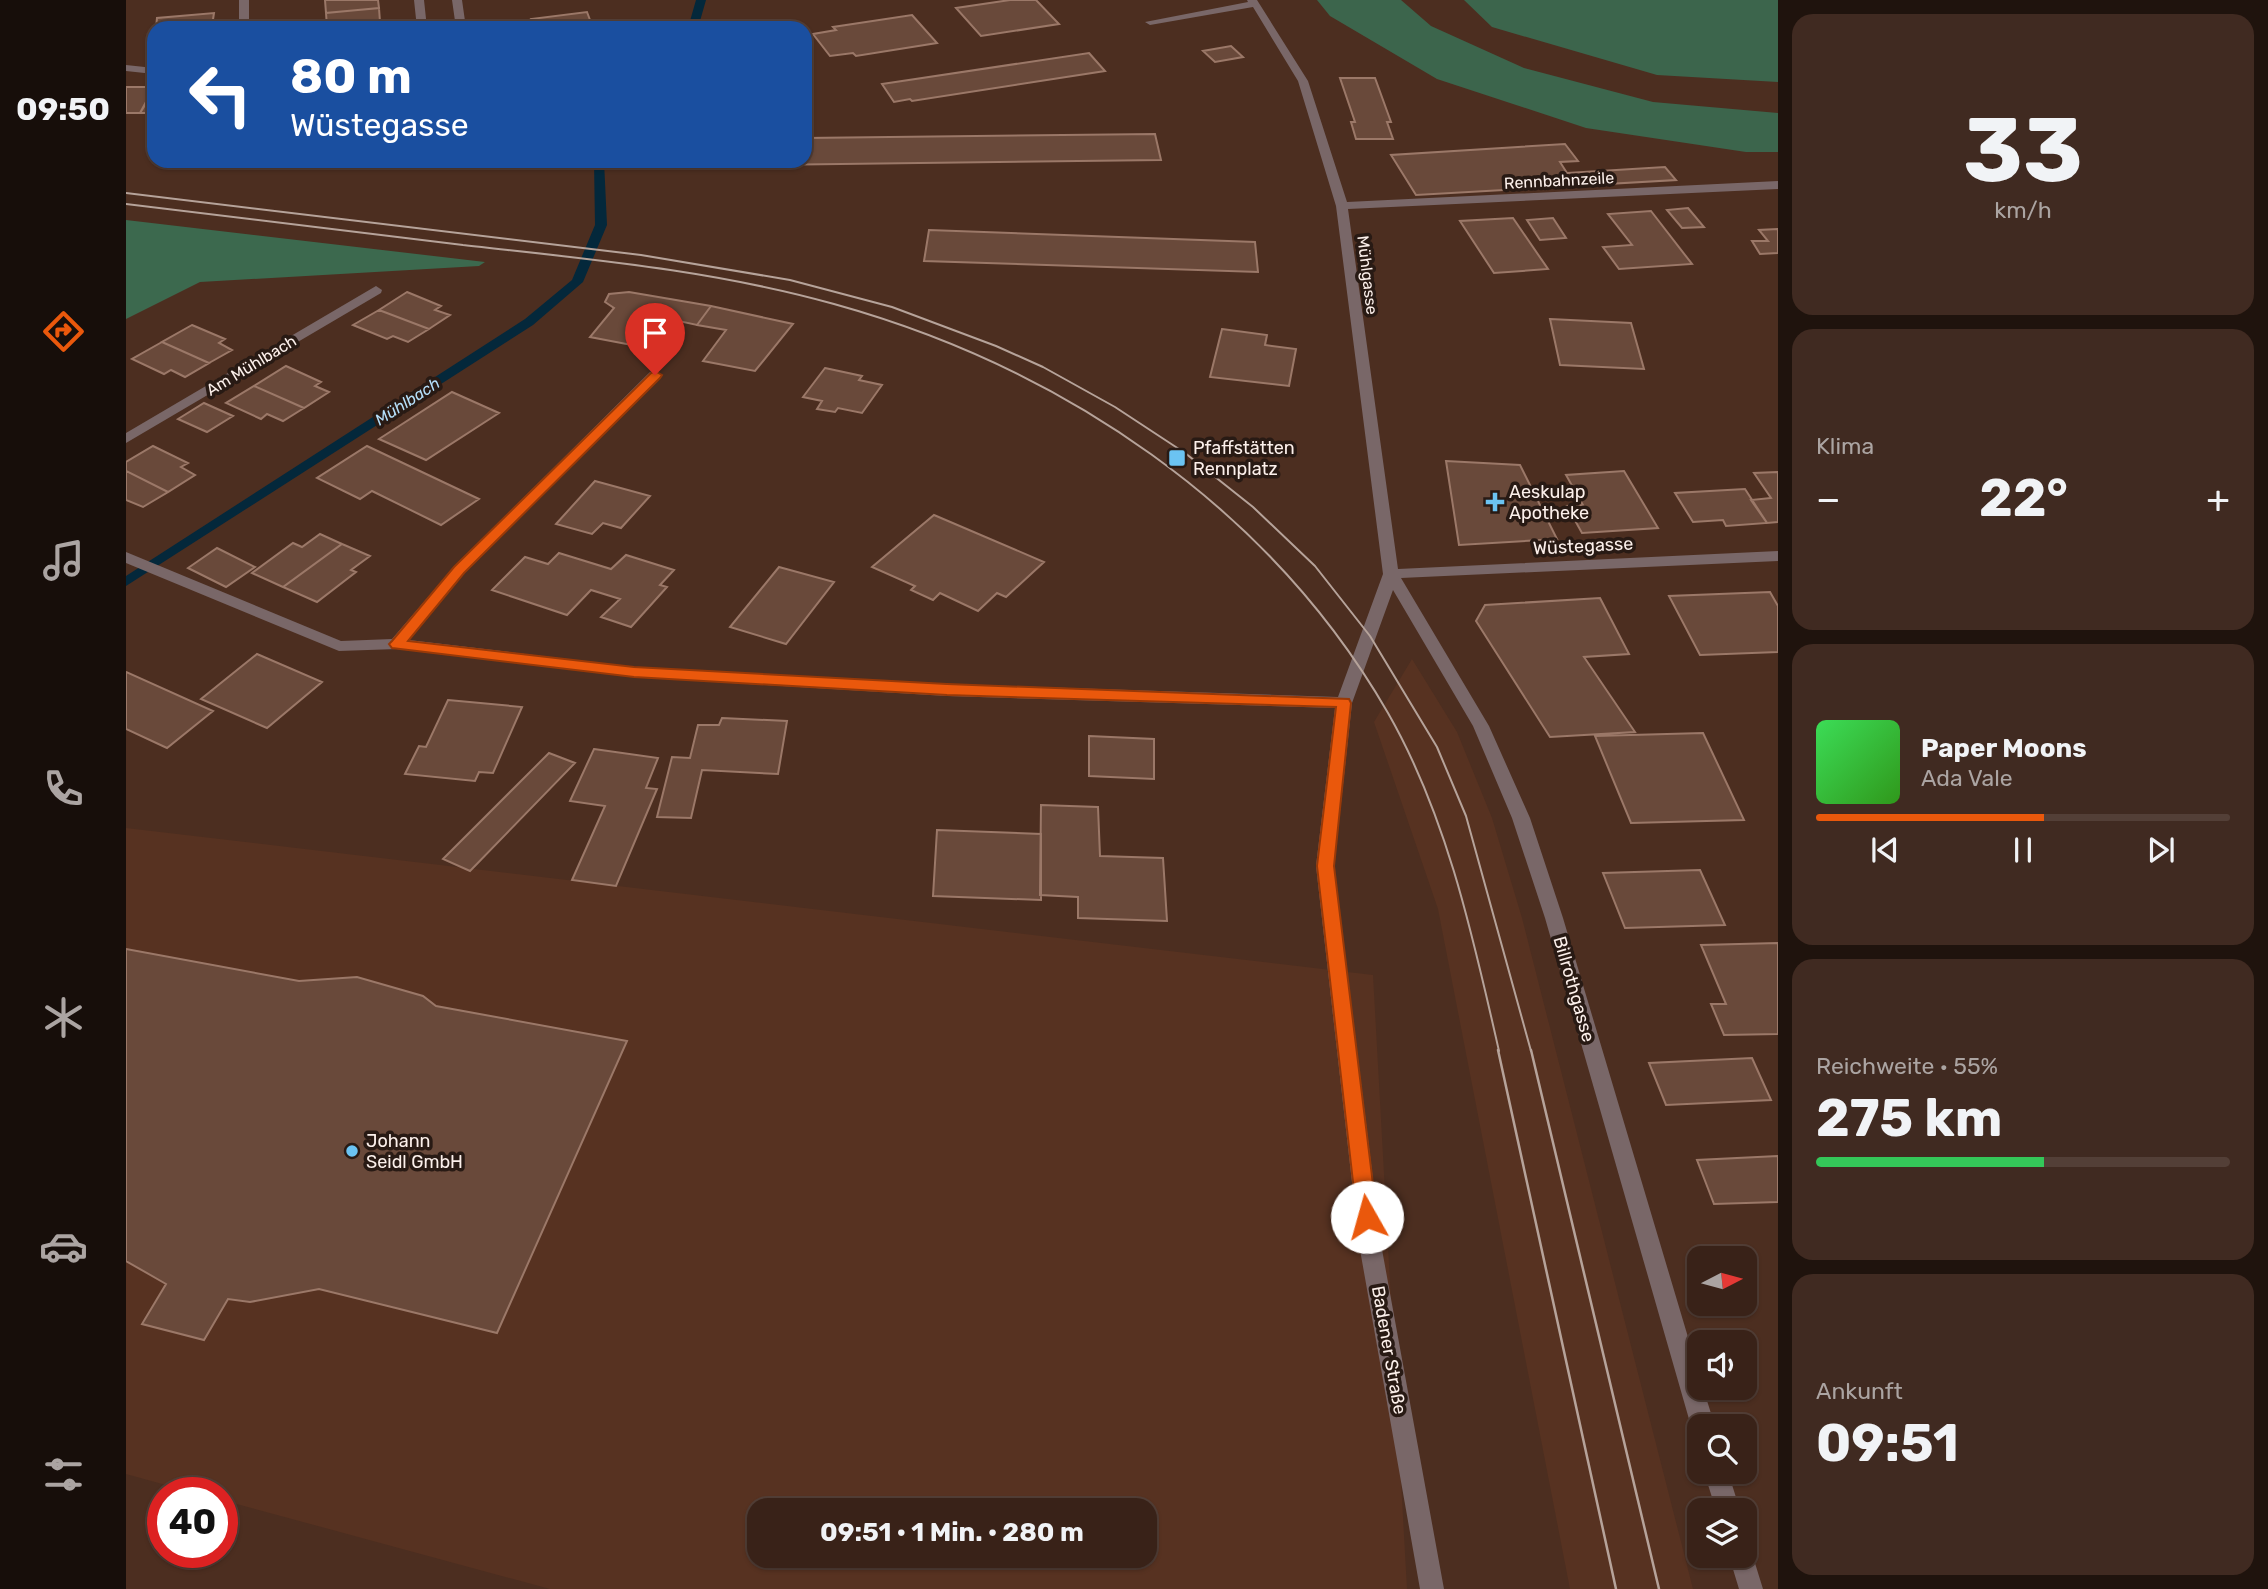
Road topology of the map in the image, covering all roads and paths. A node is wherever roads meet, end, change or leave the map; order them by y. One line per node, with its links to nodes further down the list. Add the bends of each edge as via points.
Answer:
1 (244, 0): 5 (street)
2 (419, 0): 6 (street)
3 (457, 0): 7 (street)
4 (1254, 2): 8 (street); 12 (street, Mühlgasse, via 1303,81)
5 (244, 21)
6 (421, 21)
7 (460, 21)
8 (1150, 22)
9 (126, 68): 10 (street)
10 (147, 70)
11 (1778, 185): 12 (street, Rennbahnzeile)
12 (1342, 206): 18 (street, Mühlgasse)
13 (376, 290): 15 (street, Am Mühlbach)
14 (655, 375): 19 (street, via 459,570)
15 (126, 439)
16 (1778, 556): 18 (street, Wüstegasse)
17 (126, 557): 19 (street, via 338,646)
18 (1391, 574): 20 (street, Badener Straße); 21 (street, Billrothgasse, via 1480,726 1521,818)
19 (397, 644): 20 (street, via 648,673 947,690)
20 (1344, 703): 23 (street, Badener Straße, via 1325,866 1370,1244)
21 (1699, 1414)
22 (1745, 1568): 24 (street)
23 (1432, 1589)
24 (1751, 1589)

